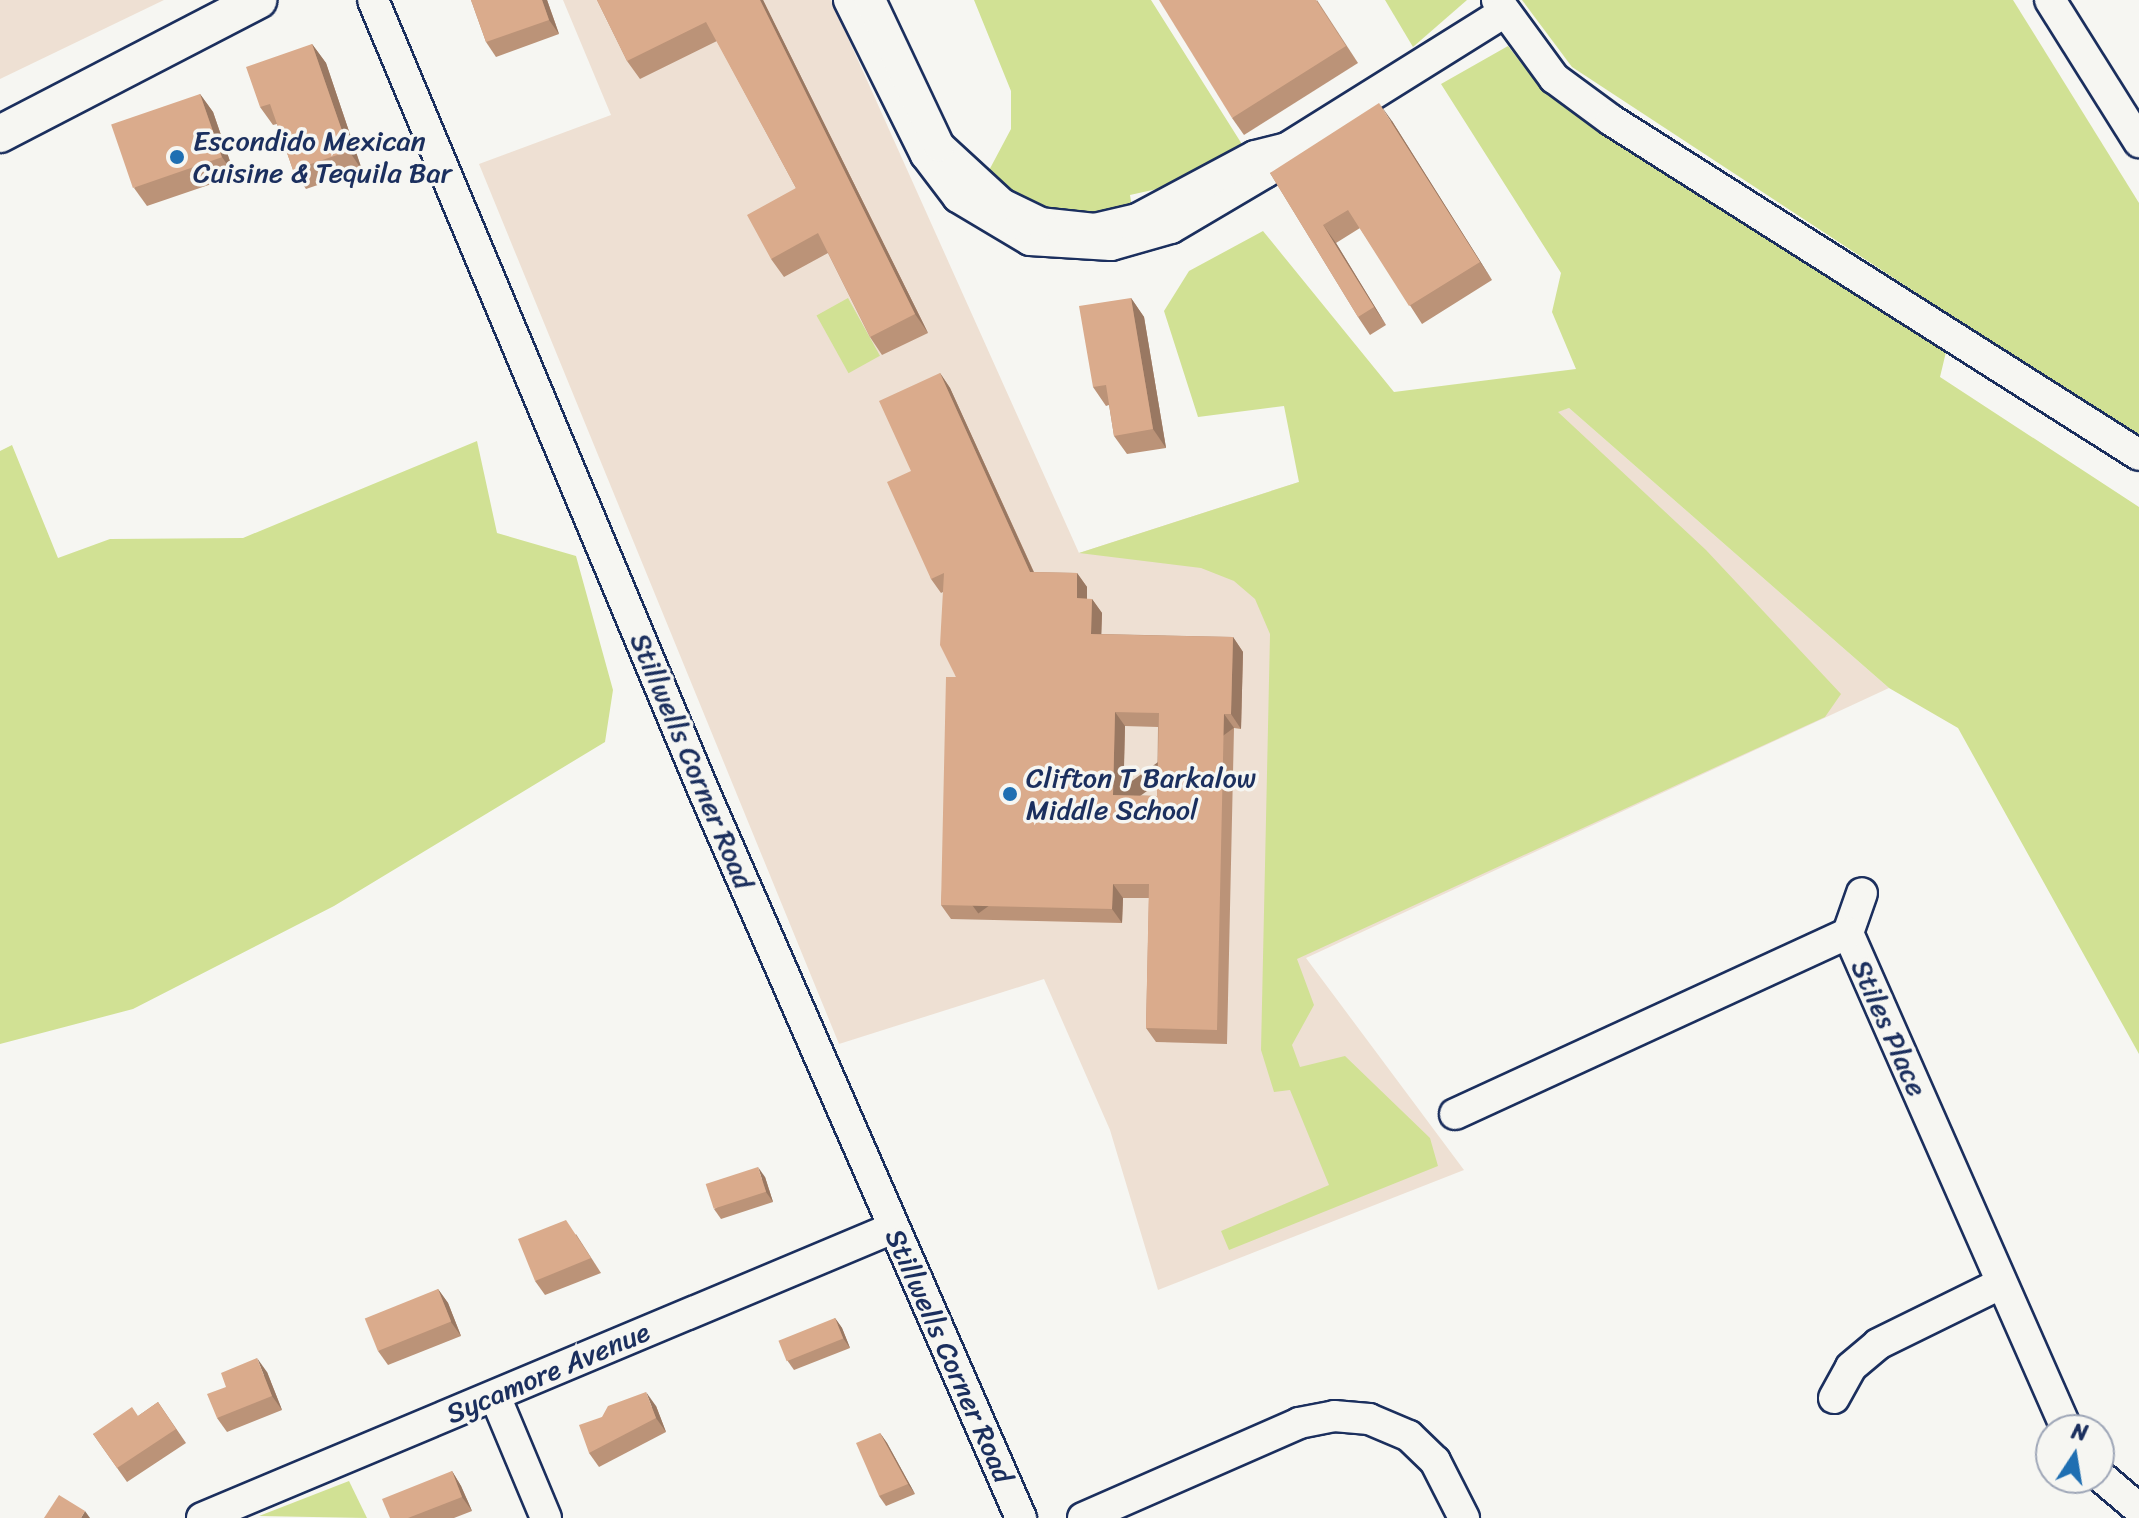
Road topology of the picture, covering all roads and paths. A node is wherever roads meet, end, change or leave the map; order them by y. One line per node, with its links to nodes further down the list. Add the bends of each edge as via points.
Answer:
1 (258, 0): 7 (main road)
2 (373, 0): 14 (street, Stillwells Corner Road)
3 (849, 0): 9 (street, via 919,145 950,186 1030,240 1111,245 1171,228 1266,172)
4 (870, 0): 9 (street, via 939,146 1002,204 1041,223 1095,229 1137,219 1255,156)
5 (2050, 0): 8 (street)
6 (1501, 6): 9 (street); 10 (street, via 1554,78 1611,120)
7 (0, 134)
8 (2139, 142)
9 (1287, 148)
10 (2139, 455)
11 (1862, 893): 12 (street)
12 (1848, 933): 13 (street, Stiles Place); 15 (street, Stiles Place)
13 (1455, 1114)
14 (893, 1228): 16 (street, Sycamore Avenue); 23 (street, Stillwells Corner Road)
15 (2000, 1284): 17 (street, via 1878,1344 1851,1367); 18 (street, Stiles Place)
16 (495, 1396): 21 (street, Sycamore Avenue); 22 (street)
17 (1834, 1398)
18 (2060, 1414)
19 (2115, 1489): 20 (street)
20 (2139, 1509)
21 (202, 1518)
22 (546, 1518)
23 (1021, 1518)
24 (1083, 1518): 25 (street, via 1299,1423 1334,1416 1369,1419 1409,1436 1435,1461)
25 (1464, 1518)

